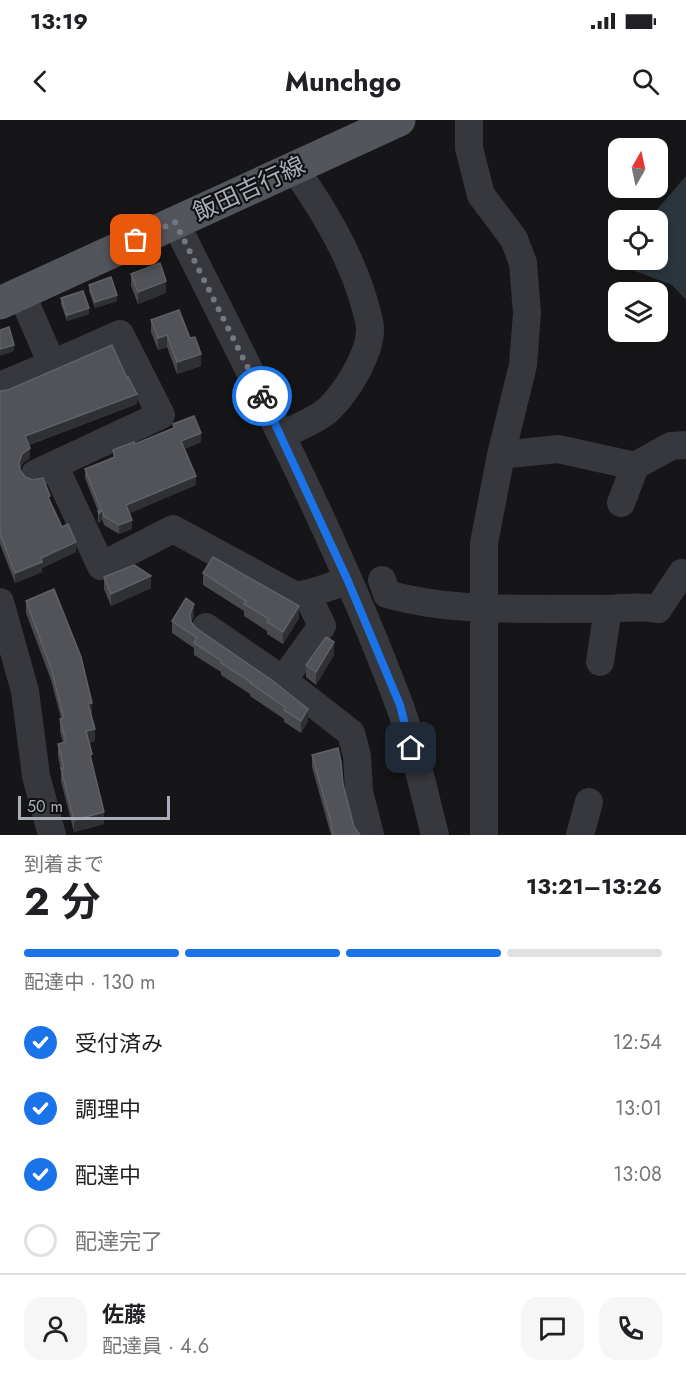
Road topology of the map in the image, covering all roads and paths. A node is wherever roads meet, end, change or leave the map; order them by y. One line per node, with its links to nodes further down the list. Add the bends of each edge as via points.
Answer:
1 (399, 120): 3 (main road, 飯田吉行線)
2 (469, 120): 11 (street, via 468,148 481,195 514,239 523,263 527,313 523,365)
3 (294, 168): 4 (main road, 飯田吉行線); 9 (street, via 319,203 351,263 370,329 366,352 329,409)
4 (175, 222): 5 (main road, 飯田吉行線); 9 (street)
5 (10, 298): 6 (street)
6 (52, 364): 7 (street); 17 (street, via 120,333 161,415 44,470 101,566 173,529 296,596)
7 (2, 385)
8 (686, 422): 10 (street)
9 (282, 435): 16 (street)
10 (679, 446): 12 (street)
11 (501, 455): 12 (street, via 558,449); 19 (street, via 484,543)
12 (635, 466): 13 (street)
13 (621, 503)
14 (682, 573): 20 (street, via 658,609)
15 (382, 580): 19 (street, via 387,594 412,601)
16 (348, 581): 17 (street); 27 (street, via 400,705)
17 (307, 594): 23 (street, via 322,626)
18 (0, 602): 25 (street, via 25,691 36,776)
19 (484, 607): 20 (street); 28 (street)
20 (608, 609): 22 (street)
21 (206, 627): 23 (street)
22 (600, 662)
23 (283, 680): 26 (street, via 351,733)
24 (589, 802): 29 (street)
25 (52, 835)
26 (370, 835)
27 (435, 835)
28 (484, 835)
29 (580, 835)

